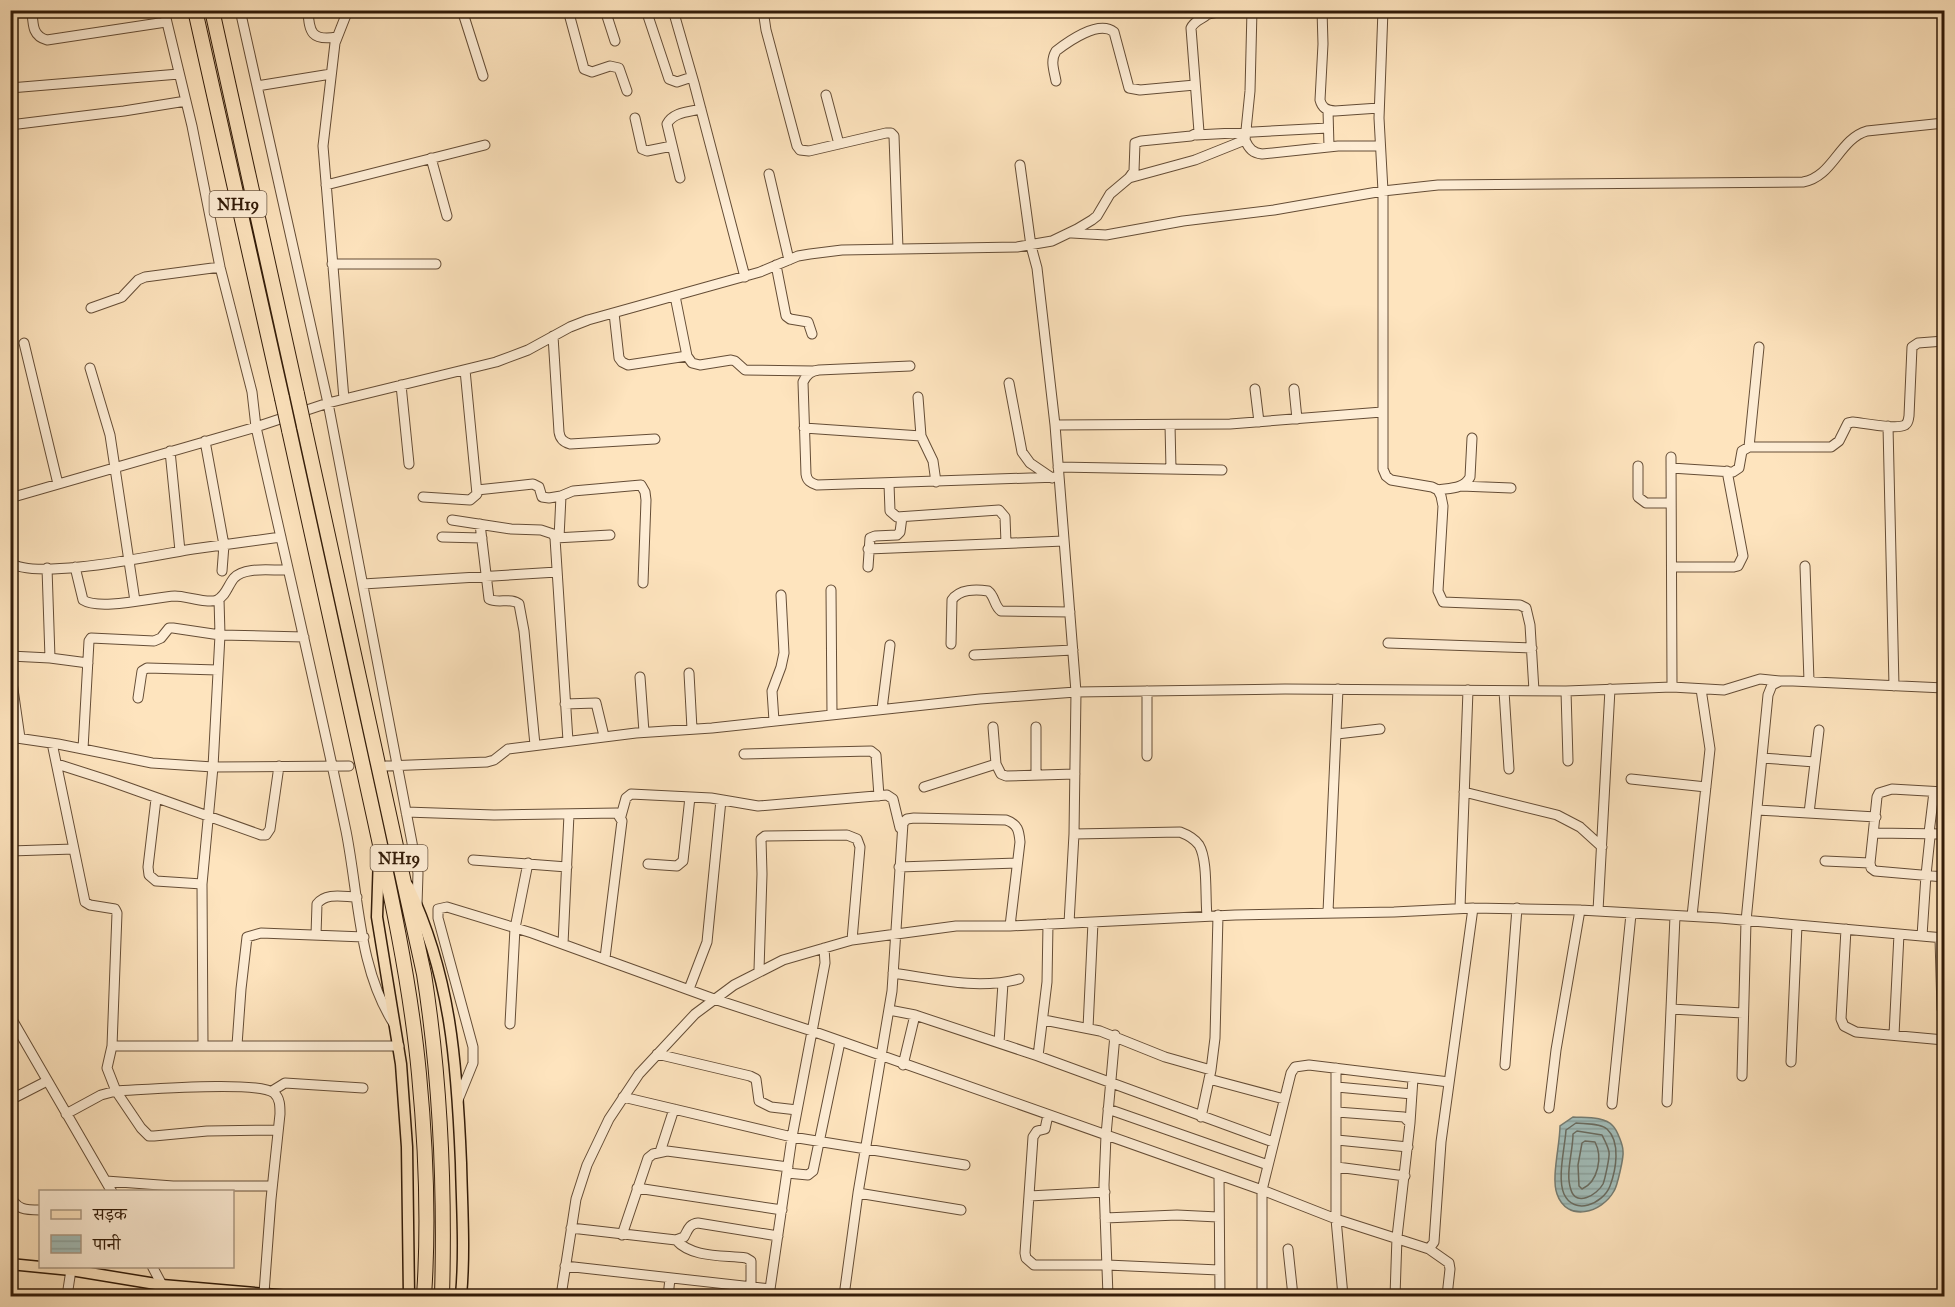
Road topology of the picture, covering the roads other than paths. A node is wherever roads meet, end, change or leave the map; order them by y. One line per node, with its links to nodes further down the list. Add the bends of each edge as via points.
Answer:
1 (32, 10): 19 (street, via 36,34 47,40)
2 (164, 10): 19 (street)
3 (195, 10): 235 (highway, NH19, bridge)
4 (212, 10): 247 (highway, NH19, bridge)
5 (240, 10): 28 (street)
6 (308, 10): 20 (street, via 309,30 313,34)
7 (348, 10): 20 (street)
8 (462, 10): 24 (street)
9 (568, 10): 30 (street, via 584,69 592,72 610,66 619,68)
10 (605, 10): 21 (street)
11 (646, 10): 25 (street, via 669,79 676,82)
12 (673, 10): 25 (street)
13 (764, 10): 42 (street, via 797,146 804,151)
14 (1227, 10): 18 (street)
15 (1252, 10): 41 (street)
16 (1322, 10): 35 (street, via 1320,100)
17 (1383, 10): 33 (street)
18 (1210, 12): 27 (street, via 1191,28)
19 (166, 22): 22 (street)
20 (337, 37): 23 (street)
21 (615, 41)
22 (179, 74): 29 (street); 32 (street)
23 (331, 74): 28 (street); 52 (street, via 323,146)
24 (483, 76)
25 (692, 77): 34 (street)
26 (1056, 81): 27 (street, via 1052,63 1056,51 1102,27 1114,32 1129,88)
27 (1195, 85): 40 (street, via 1199,128)
28 (257, 86): 83 (street)
29 (10, 88)
30 (627, 91)
31 (826, 94): 42 (street)
32 (186, 101): 38 (street); 62 (street)
33 (1379, 108): 35 (street); 45 (street)
34 (701, 109): 44 (street, via 669,120); 63 (street)
35 (1328, 111): 39 (street)
36 (635, 118): 44 (street, via 642,149)
37 (1944, 123): 53 (street, via 1859,134 1821,174 1803,182 1451,184)
38 (10, 125)
39 (1328, 128): 41 (street); 46 (street)
40 (1196, 135): 41 (street); 51 (street, via 1135,143)
41 (1246, 136): 46 (street, via 1254,153); 51 (street, via 1195,160)
42 (839, 144): 57 (street, via 886,133 894,136)
43 (485, 145): 47 (street)
44 (672, 146): 50 (street)
45 (1380, 146): 46 (street); 53 (street)
46 (1329, 147)
47 (431, 158): 52 (street); 54 (street)
48 (1020, 165): 56 (street)
49 (769, 174): 58 (street)
50 (680, 178)
51 (1130, 178): 55 (street, via 1110,194 1096,216)
52 (326, 184): 59 (street)
53 (1383, 191): 55 (street, via 1106,235); 84 (street)
54 (447, 216)
55 (1070, 233): 56 (street)
56 (1031, 246): 57 (street); 87 (street, via 1037,268)
57 (898, 249): 58 (street, via 824,251)
58 (789, 260): 61 (street)
59 (332, 264): 60 (street); 82 (street)
60 (436, 264)
61 (776, 265): 63 (street); 67 (street, via 783,311 790,319 808,322)
62 (220, 267): 65 (street, via 145,277 123,297); 90 (street, via 252,392)
63 (745, 276): 64 (street)
64 (675, 296): 66 (street); 72 (street)
65 (91, 308)
66 (614, 313): 68 (street); 72 (street, via 622,362 628,365)
67 (812, 334)
68 (553, 336): 75 (street, via 528,350); 94 (street, via 560,438 570,444)
69 (1944, 341): 89 (street, via 1912,347 1909,420 1901,426)
70 (24, 343): 109 (street)
71 (1759, 347): 96 (street)
72 (687, 356): 76 (street, via 700,365 735,361 745,370)
73 (910, 366): 76 (street)
74 (90, 368): 102 (street, via 107,422)
75 (465, 370): 78 (street); 113 (street)
76 (813, 371): 91 (street, via 803,382)
77 (1010, 383): 107 (street, via 1022,452 1030,463)
78 (401, 386): 82 (street); 99 (street)
79 (1255, 389): 86 (street)
80 (1294, 389): 85 (street)
81 (918, 397): 92 (street)
82 (344, 399): 83 (street)
83 (328, 403): 90 (street); 144 (street)
84 (1382, 412): 85 (street); 114 (street, via 1386,476)
85 (1297, 419): 86 (street)
86 (1259, 422): 88 (street)
87 (1054, 425): 88 (street); 100 (street)
88 (1170, 425): 104 (street)
89 (1888, 426): 96 (street, via 1848,423 1839,441 1831,447); 167 (street)
90 (256, 427): 95 (street); 123 (street)
91 (804, 428): 92 (street); 110 (street, via 806,474 811,483)
92 (921, 436): 108 (street, via 933,461)
93 (1472, 438): 111 (street, via 1470,477)
94 (655, 439)
95 (205, 441): 97 (street); 129 (street)
96 (1749, 447): 106 (street, via 1742,451 1739,468)
97 (170, 452): 102 (street); 131 (street)
98 (1671, 457): 103 (street)
99 (409, 465)
100 (1058, 466): 104 (street); 107 (street)
101 (1638, 466): 118 (street, via 1638,497 1646,503)
102 (115, 467): 109 (street); 132 (street)
103 (1671, 468): 106 (street); 118 (street)
104 (1172, 469): 105 (street)
105 (1222, 470)
106 (1727, 471): 137 (street, via 1742,561 1734,567)
107 (1055, 478): 108 (street); 127 (street)
108 (936, 482): 110 (street)
109 (58, 484): 117 (street)
110 (889, 484): 119 (street, via 890,511)
111 (1461, 486): 112 (street); 114 (street)
112 (1511, 488)
113 (477, 490): 115 (street, via 532,484 539,488 542,497); 116 (street, via 470,500)
114 (1438, 490): 155 (street, via 1443,506 1440,598 1451,604 1526,608)
115 (561, 496): 126 (street); 143 (street, via 573,491 641,485 646,500)
116 (423, 497)
117 (10, 498)
118 (1671, 503): 137 (street)
119 (902, 518): 128 (street, via 999,510 1005,517); 130 (street, via 897,536 870,538)
120 (452, 520): 121 (street)
121 (480, 524): 125 (street); 126 (street, via 550,532)
122 (610, 535): 126 (street)
123 (281, 537): 129 (street); 139 (street)
124 (442, 537): 125 (street)
125 (482, 538): 142 (street)
126 (557, 538): 141 (street)
127 (1064, 541): 128 (street); 149 (street)
128 (1006, 543): 130 (street)
129 (224, 545): 131 (street); 140 (street)
130 (868, 549): 136 (street)
131 (180, 551): 132 (street)
132 (128, 561): 135 (street); 148 (street)
133 (10, 562): 138 (street, via 21,567)
134 (1805, 566): 166 (street)
135 (75, 567): 138 (street); 148 (street, via 86,603)
136 (868, 567)
137 (1671, 567): 168 (street)
138 (47, 568): 159 (street)
139 (288, 570): 147 (street, via 247,571 234,578); 151 (street)
140 (222, 571)
141 (557, 572): 142 (street); 180 (street)
142 (485, 578): 144 (street); 195 (street, via 489,599 519,604)
143 (643, 583)
144 (363, 584): 208 (street)
145 (831, 590): 182 (street)
146 (781, 595): 183 (street, via 784,653 772,691)
147 (219, 599): 148 (street, via 178,596); 150 (street)
148 (135, 601)
149 (1070, 612): 153 (street, via 1001,611 988,591 962,592 952,600); 156 (street)
150 (220, 635): 151 (street); 160 (street, via 169,628 154,641 94,637 88,640); 162 (street)
151 (304, 637): 205 (street)
152 (1388, 643): 155 (street)
153 (951, 644)
154 (890, 645): 181 (street)
155 (1532, 648): 176 (street)
156 (1073, 650): 157 (street); 178 (street)
157 (974, 655)
158 (10, 656): 159 (street)
159 (50, 658): 160 (street)
160 (88, 663): 196 (street)
161 (10, 668): 192 (street)
162 (218, 670): 179 (street, via 144,669); 209 (street)
163 (689, 673): 186 (street)
164 (640, 677): 189 (street)
165 (1780, 681): 166 (street); 172 (street, via 1760,679 1733,688); 199 (street, via 1772,685 1768,695)
166 (1809, 681): 167 (street)
167 (1894, 686): 169 (street)
168 (1672, 687): 171 (street); 172 (street)
169 (1944, 688)
170 (1338, 689): 173 (street); 174 (street); 190 (street)
171 (1610, 689): 177 (street); 236 (street)
172 (1701, 689): 215 (street, via 1710,740)
173 (1467, 690): 175 (street); 216 (street)
174 (1147, 691): 178 (street); 198 (street)
175 (1504, 691): 176 (street); 210 (street)
176 (1534, 691): 177 (street)
177 (1566, 691): 200 (street)
178 (1076, 692): 181 (street); 211 (street)
179 (138, 698)
180 (565, 704): 191 (street, via 596,703); 193 (street)
181 (882, 709): 182 (street)
182 (832, 715): 183 (street)
183 (774, 721): 186 (street)
184 (993, 727): 202 (street)
185 (1036, 727): 212 (street)
186 (692, 729): 189 (street)
187 (1380, 729): 190 (street)
188 (1819, 730): 201 (street)
189 (644, 732): 191 (street)
190 (1337, 734): 258 (street)
191 (604, 736): 193 (street)
192 (15, 738): 194 (street)
193 (568, 741): 195 (street)
194 (52, 743): 196 (street); 203 (street)
195 (535, 745): 208 (street, via 508,749 487,762)
196 (83, 749): 209 (street, via 152,763)
197 (744, 754): 219 (street, via 872,750 876,755)
198 (1148, 756)
199 (1762, 758): 201 (street); 223 (street)
200 (1568, 761)
201 (1815, 762): 225 (street)
202 (996, 764): 212 (street, via 1006,776); 214 (street)
203 (57, 765): 221 (street); 237 (street)
204 (279, 766): 205 (street); 209 (street); 228 (street, via 266,834)
205 (332, 766): 206 (street); 251 (street)
206 (349, 766)
207 (387, 766): 208 (street)
208 (399, 766): 224 (street)
209 (213, 767): 228 (street)
210 (1509, 769)
211 (1075, 774): 212 (street); 233 (street)
212 (1036, 775)
213 (1631, 779): 215 (street)
214 (924, 787)
215 (1706, 787): 263 (street)
216 (1464, 792): 236 (street, via 1557,815 1580,827); 253 (street)
217 (1934, 792): 218 (street); 229 (street, via 1883,790 1877,797); 232 (street)
218 (1944, 792)
219 (879, 796): 222 (street, via 758,806); 230 (street, via 891,795)
220 (690, 797): 222 (street); 227 (street, via 632,794 626,798); 244 (street, via 683,861 677,866)
221 (156, 799): 228 (street); 250 (street, via 149,875 156,881)
222 (722, 800): 286 (street, via 707,942)
223 (1757, 810): 225 (street); 264 (street)
224 (406, 812): 226 (street); 252 (street, via 418,873)
225 (1809, 813): 229 (street)
226 (569, 814): 227 (street); 245 (street)
227 (621, 816): 281 (street)
228 (208, 817): 250 (street)
229 (1876, 817): 231 (street)
230 (901, 830): 242 (street, via 907,819 914,818 1006,820 1017,826 1019,833); 246 (street)
231 (1875, 833): 232 (street); 243 (street)
232 (1929, 833): 234 (street); 248 (street)
233 (1074, 834): 261 (street, via 1180,832 1190,836 1202,853); 266 (street)
234 (1944, 834)
235 (379, 841): 296 (main road, via 377,917); 395 (highway, NH19, via 419,1074 427,1254)
236 (1602, 847): 257 (street)
237 (74, 849): 238 (street); 306 (street, via 85,902 117,912)
238 (10, 852)
239 (473, 860): 241 (street)
240 (1825, 861): 243 (street)
241 (528, 863): 245 (street); 270 (street)
242 (1017, 863): 246 (street); 269 (street)
243 (1870, 863): 248 (street, via 1875,871)
244 (648, 864)
245 (567, 867): 279 (street)
246 (899, 867): 272 (street)
247 (402, 872): 252 (main road); 396 (highway, NH19, via 433,1032 443,1155)
248 (1926, 876): 249 (street); 275 (street)
249 (1944, 877)
250 (202, 884): 304 (street)
251 (357, 897): 274 (street, via 331,896 319,900); 276 (street)
252 (417, 905): 328 (main road, via 447,1001)
253 (1460, 908): 254 (street); 258 (street)
254 (1473, 908): 255 (street); 320 (street)
255 (1517, 908): 256 (street); 313 (street)
256 (1580, 910): 257 (street); 332 (street)
257 (1598, 911): 259 (street)
258 (1328, 912): 260 (street)
259 (1631, 914): 262 (street); 331 (street)
260 (1218, 915): 261 (street); 315 (street, via 1216,1015)
261 (1207, 916): 265 (street)
262 (1676, 916): 263 (street); 288 (street)
263 (1692, 916): 264 (street)
264 (1746, 921): 268 (street); 291 (street)
265 (1093, 922): 266 (street); 297 (street)
266 (1069, 923): 267 (street)
267 (1048, 924): 269 (street); 294 (street)
268 (1797, 925): 271 (street); 311 (street)
269 (1010, 926): 272 (street, via 956,926)
270 (515, 928): 279 (street); 295 (street); 328 (street, via 447,907 438,909 473,1047 473,1063)
271 (1846, 929): 273 (street); 300 (street, via 1841,1019 1844,1026 1856,1032)
272 (896, 933): 278 (street); 283 (street)
273 (1899, 934): 275 (street); 300 (street)
274 (316, 935): 276 (street); 305 (street, via 261,933 247,937)
275 (1923, 936): 277 (street)
276 (364, 937): 296 (street, via 373,983)
277 (1942, 938): 289 (street)
278 (852, 940): 280 (street); 282 (street, via 860,847 857,839 848,835 765,836 760,844)
279 (563, 944): 281 (street)
280 (825, 948): 282 (street); 298 (street)
281 (605, 958): 286 (street)
282 (759, 970): 287 (street)
283 (893, 973): 285 (street, via 967,984); 290 (street)
284 (1019, 979): 285 (street)
285 (1003, 983): 303 (street)
286 (689, 989): 287 (street)
287 (714, 999): 298 (street); 308 (street)
288 (1671, 1009): 291 (street); 330 (street)
289 (1942, 1009)
290 (889, 1010): 293 (street); 309 (street)
291 (1743, 1013): 316 (street)
292 (10, 1016): 318 (street)
293 (915, 1016): 303 (street); 312 (street)
294 (1044, 1020): 297 (street); 310 (street)
295 (510, 1024)
296 (395, 1026): 307 (main road)
297 (1088, 1028): 299 (street)
298 (812, 1031): 302 (street); 335 (street)
299 (1114, 1035): 315 (street); 319 (street)
300 (1893, 1035): 301 (street)
301 (1944, 1040)
302 (840, 1042): 309 (street); 345 (street)
303 (999, 1043): 310 (street)
304 (203, 1045): 305 (street); 306 (street)
305 (237, 1045): 307 (street)
306 (112, 1046): 323 (street, via 107,1068)
307 (399, 1046): 394 (main road, via 407,1147)
308 (657, 1054): 326 (street); 335 (street, via 750,1076 756,1079 759,1101)
309 (880, 1056): 312 (street); 348 (street)
310 (1038, 1056): 319 (street)
311 (1791, 1062)
312 (903, 1065): 338 (street)
313 (1505, 1065)
314 (1336, 1068): 317 (street); 321 (street); 327 (street, via 1295,1067)
315 (1210, 1074): 327 (street); 339 (street)
316 (1742, 1076)
317 (1413, 1078): 320 (street); 325 (street)
318 (47, 1081): 329 (street); 337 (street)
319 (1111, 1082): 334 (street); 339 (street)
320 (1449, 1082): 377 (street, via 1434,1242)
321 (1337, 1087): 325 (street); 336 (street)
322 (363, 1088): 324 (street, via 285,1083)
323 (116, 1091): 324 (street, via 207,1087); 337 (street); 341 (street, via 149,1136)
324 (272, 1091): 341 (street, via 280,1103)
325 (1412, 1094): 340 (street)
326 (623, 1098): 333 (street); 371 (street, via 587,1165)
327 (1284, 1099): 346 (street)
328 (458, 1100): 397 (main road, via 464,1244)
329 (10, 1101)
330 (1667, 1102)
331 (1612, 1104)
332 (1549, 1108)
333 (674, 1109): 343 (street); 349 (street)
334 (1108, 1109): 342 (street); 351 (street)
335 (797, 1110): 343 (street)
336 (1337, 1112): 340 (street, via 1404,1118); 344 (street)
337 (66, 1114): 356 (street)
338 (1048, 1115): 342 (street); 364 (street, via 1045,1129 1033,1137)
339 (1201, 1117): 346 (street)
340 (1410, 1123): 347 (street)
341 (278, 1130): 357 (street)
342 (1106, 1135): 354 (street); 361 (street)
343 (792, 1137): 345 (street); 353 (street)
344 (1337, 1140): 347 (street); 352 (street)
345 (820, 1141): 348 (street); 353 (street, via 812,1173)
346 (1273, 1142): 351 (street)
347 (1408, 1147): 355 (street)
348 (865, 1150): 350 (street); 362 (street)
349 (660, 1152): 353 (street); 358 (street, via 648,1158)
350 (965, 1165)
351 (1268, 1166): 360 (street)
352 (1337, 1167): 355 (street); 370 (street)
353 (788, 1170): 366 (street)
354 (1219, 1176): 360 (street); 368 (street)
355 (1405, 1176): 374 (street)
356 (106, 1181): 357 (street, via 172,1186); 359 (street)
357 (272, 1186): 389 (street)
358 (637, 1188): 366 (street); 372 (street)
359 (111, 1190)
360 (1262, 1190): 370 (street); 403 (street)
361 (1105, 1192): 364 (street); 369 (street)
362 (858, 1193): 367 (street); 400 (street)
363 (10, 1195): 365 (street, via 20,1209)
364 (1029, 1196): 379 (street, via 1025,1253 1029,1262)
365 (39, 1210)
366 (782, 1210): 373 (street)
367 (962, 1210)
368 (1218, 1216): 369 (street); 385 (street)
369 (1105, 1218): 379 (street)
370 (1336, 1219): 374 (street); 405 (street)
371 (571, 1228): 372 (street); 380 (street)
372 (622, 1235): 375 (street)
373 (778, 1236): 375 (street, via 698,1223); 390 (street)
374 (1397, 1237): 377 (street); 406 (street)
375 (676, 1240): 388 (street, via 693,1252 751,1261)
376 (1288, 1249): 404 (street)
377 (1429, 1249): 407 (street, via 1449,1263)
378 (10, 1264): 381 (main road)
379 (1107, 1265): 385 (street); 401 (street)
380 (565, 1266): 386 (street); 398 (street)
381 (39, 1267)
382 (51, 1268): 384 (main road)
383 (153, 1268): 387 (street)
384 (71, 1270): 387 (main road); 391 (street)
385 (1219, 1270): 402 (street)
386 (670, 1279): 388 (street); 399 (street)
387 (162, 1285): 389 (main road); 392 (street)
388 (751, 1287): 390 (street)
389 (264, 1293): 393 (main road)
390 (769, 1293)
391 (67, 1296)
392 (168, 1296)
393 (289, 1296)
394 (409, 1296)
395 (424, 1296)
396 (442, 1296)
397 (461, 1296)
398 (561, 1296)
399 (668, 1296)
400 (844, 1296)
401 (1108, 1296)
402 (1220, 1296)
403 (1262, 1296)
404 (1293, 1296)
405 (1342, 1296)
406 (1395, 1296)
407 (1447, 1296)

